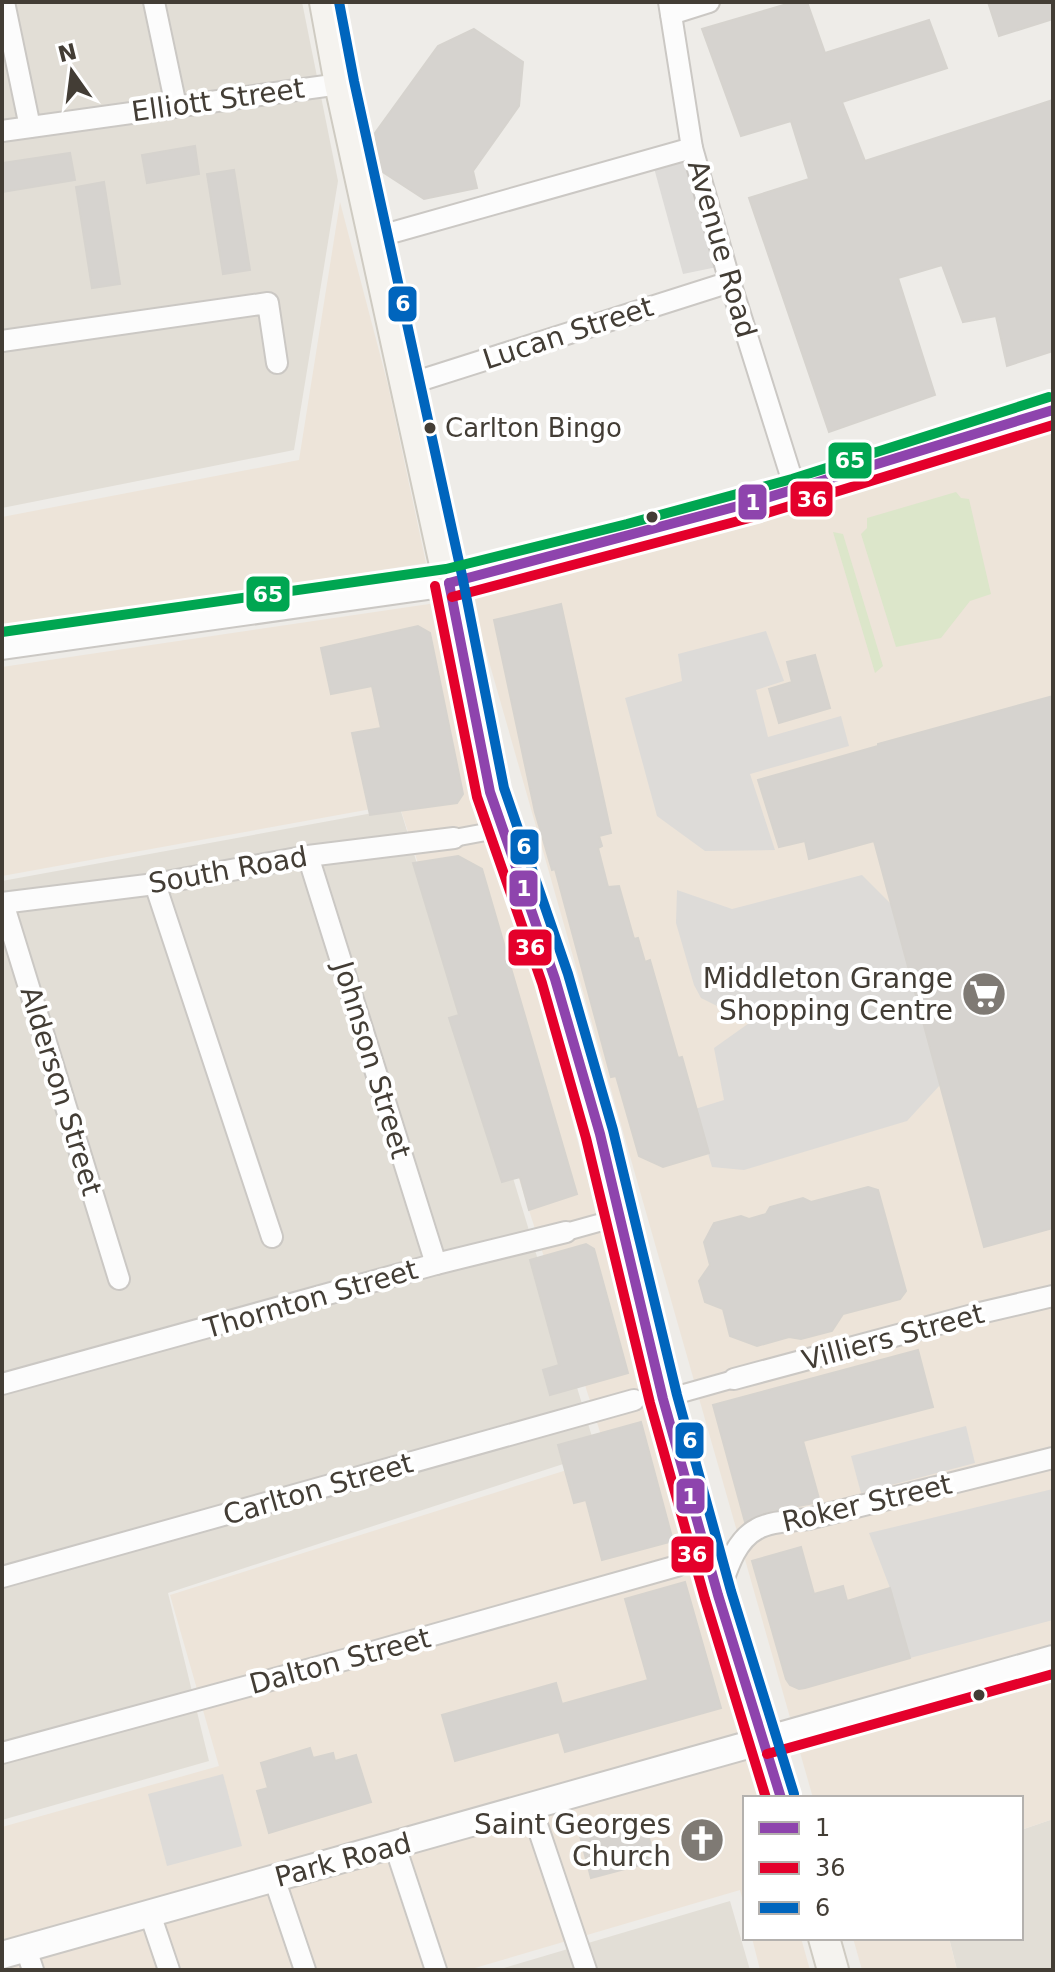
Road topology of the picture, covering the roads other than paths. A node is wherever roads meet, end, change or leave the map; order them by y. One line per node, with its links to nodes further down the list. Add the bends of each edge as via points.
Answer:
1 (4, 2): 8 (street)
2 (154, 2): 7 (street)
3 (325, 2): 6 (main road)
4 (709, 2): 5 (street)
5 (670, 8): 10 (street, Avenue Road)
6 (340, 84): 7 (street, Elliott Street); 11 (main road)
7 (176, 106): 8 (street, Elliott Street)
8 (30, 127): 9 (street, Elliott Street)
9 (2, 131)
10 (692, 148): 11 (street); 12 (street, Avenue Road)
11 (373, 238): 15 (main road)
12 (730, 282): 15 (street, Lucan Street); 17 (street, Avenue Road)
13 (2, 341): 14 (street, via 268,303)
14 (277, 363)
15 (406, 385): 18 (main road)
16 (1053, 410): 17 (street)
17 (796, 492): 18 (street)
18 (449, 583): 19 (street); 20 (main road)
19 (2, 646)
20 (502, 829): 21 (street); 25 (main road, via 555,979)
21 (454, 838): 22 (street, South Road)
22 (308, 856): 23 (street, South Road); 28 (street, Johnson Street)
23 (155, 884): 24 (street, South Road); 27 (street)
24 (3, 903): 29 (street, Alderson Street)
25 (620, 1217): 26 (street, Thornton Street); 33 (main road)
26 (566, 1232): 28 (street, Thornton Street)
27 (272, 1237)
28 (436, 1264): 32 (street, Thornton Street)
29 (119, 1279)
30 (1053, 1296): 31 (street, Villiers Street)
31 (734, 1379): 33 (street)
32 (2, 1384)
33 (648, 1400): 36 (street, Carlton Street); 37 (main road)
34 (1053, 1458): 37 (street, Roker Street, via 756,1529 733,1555)
35 (677, 1566): 40 (street, Dalton Street)
36 (2, 1577)
37 (718, 1595): 39 (main road)
38 (1053, 1659): 39 (street, Park Road)
39 (763, 1741): 41 (main road); 42 (street, Park Road)
40 (2, 1753)
41 (780, 1796)
42 (531, 1807): 43 (street, Park Road); 51 (street)
43 (395, 1846): 44 (street, Park Road); 50 (street)
44 (274, 1878): 45 (street, Park Road); 49 (street)
45 (150, 1914): 47 (street, Park Road); 48 (street)
46 (825, 1940): 52 (main road)
47 (20, 1958)
48 (169, 1970)
49 (305, 1970)
50 (436, 1970)
51 (586, 1970)
52 (833, 1970)

